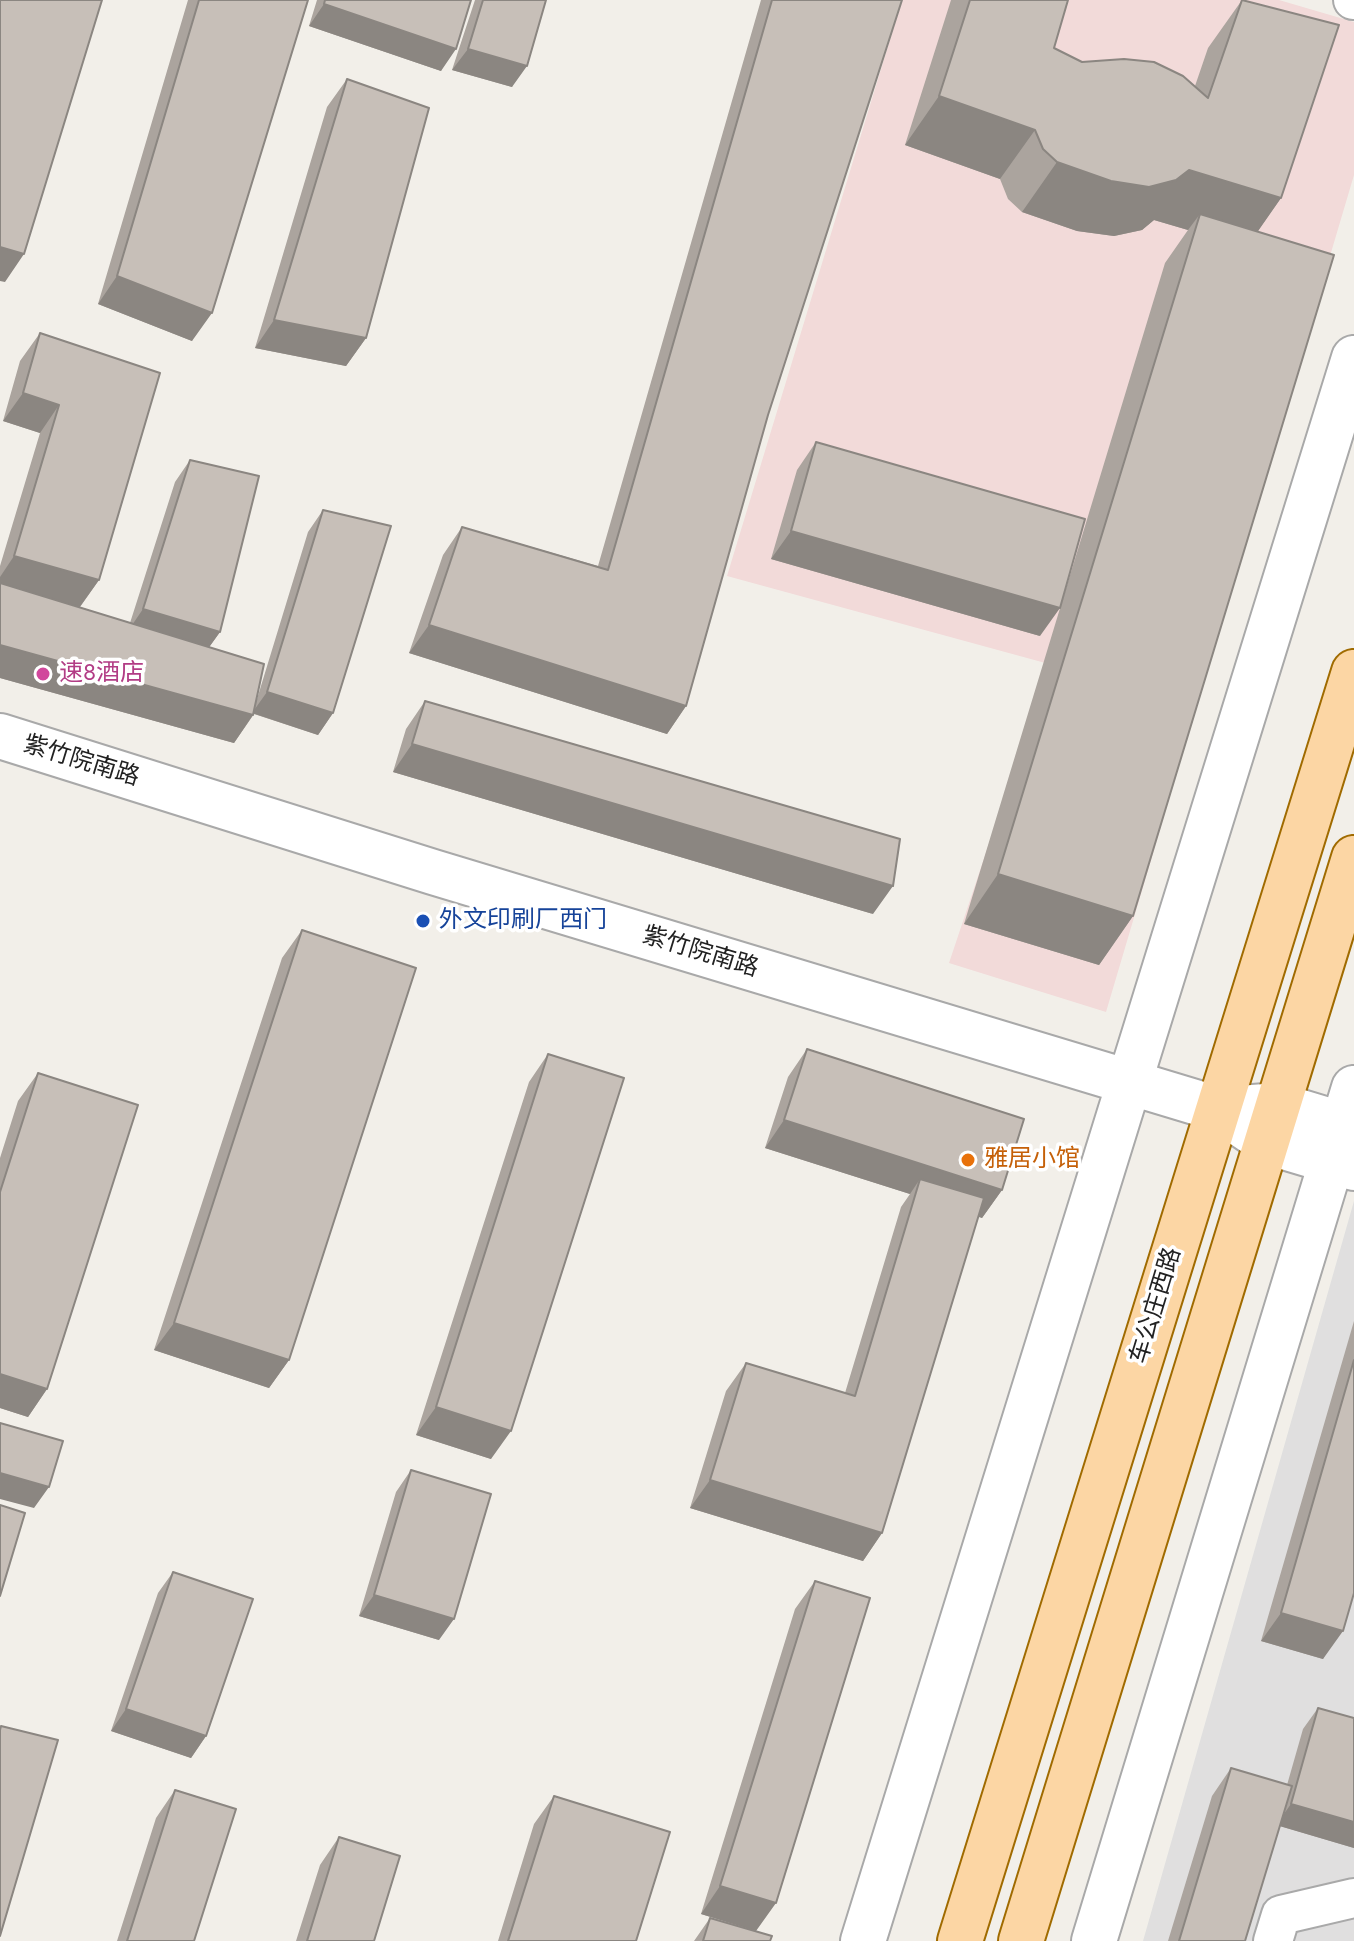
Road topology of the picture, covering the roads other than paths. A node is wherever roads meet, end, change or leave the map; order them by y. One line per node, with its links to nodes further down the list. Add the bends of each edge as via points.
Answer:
1 (1354, 358): 5 (street)
2 (1354, 672): 6 (main road, 车公庄西路)
3 (0, 736): 5 (street, 紫竹院南路)
4 (1354, 858): 7 (main road)
5 (1129, 1081): 6 (street, 紫竹院南路); 10 (street)
6 (1218, 1109): 7 (street, 紫竹院南路); 11 (main road, 车公庄西路)
7 (1272, 1124): 8 (street, 紫竹院南路); 12 (main road)
8 (1347, 1134): 13 (street)
9 (1354, 1898): 14 (street, via 1281,1915)
10 (863, 1941)
11 (960, 1941)
12 (1021, 1941)
13 (1094, 1941)
14 (1273, 1941)

